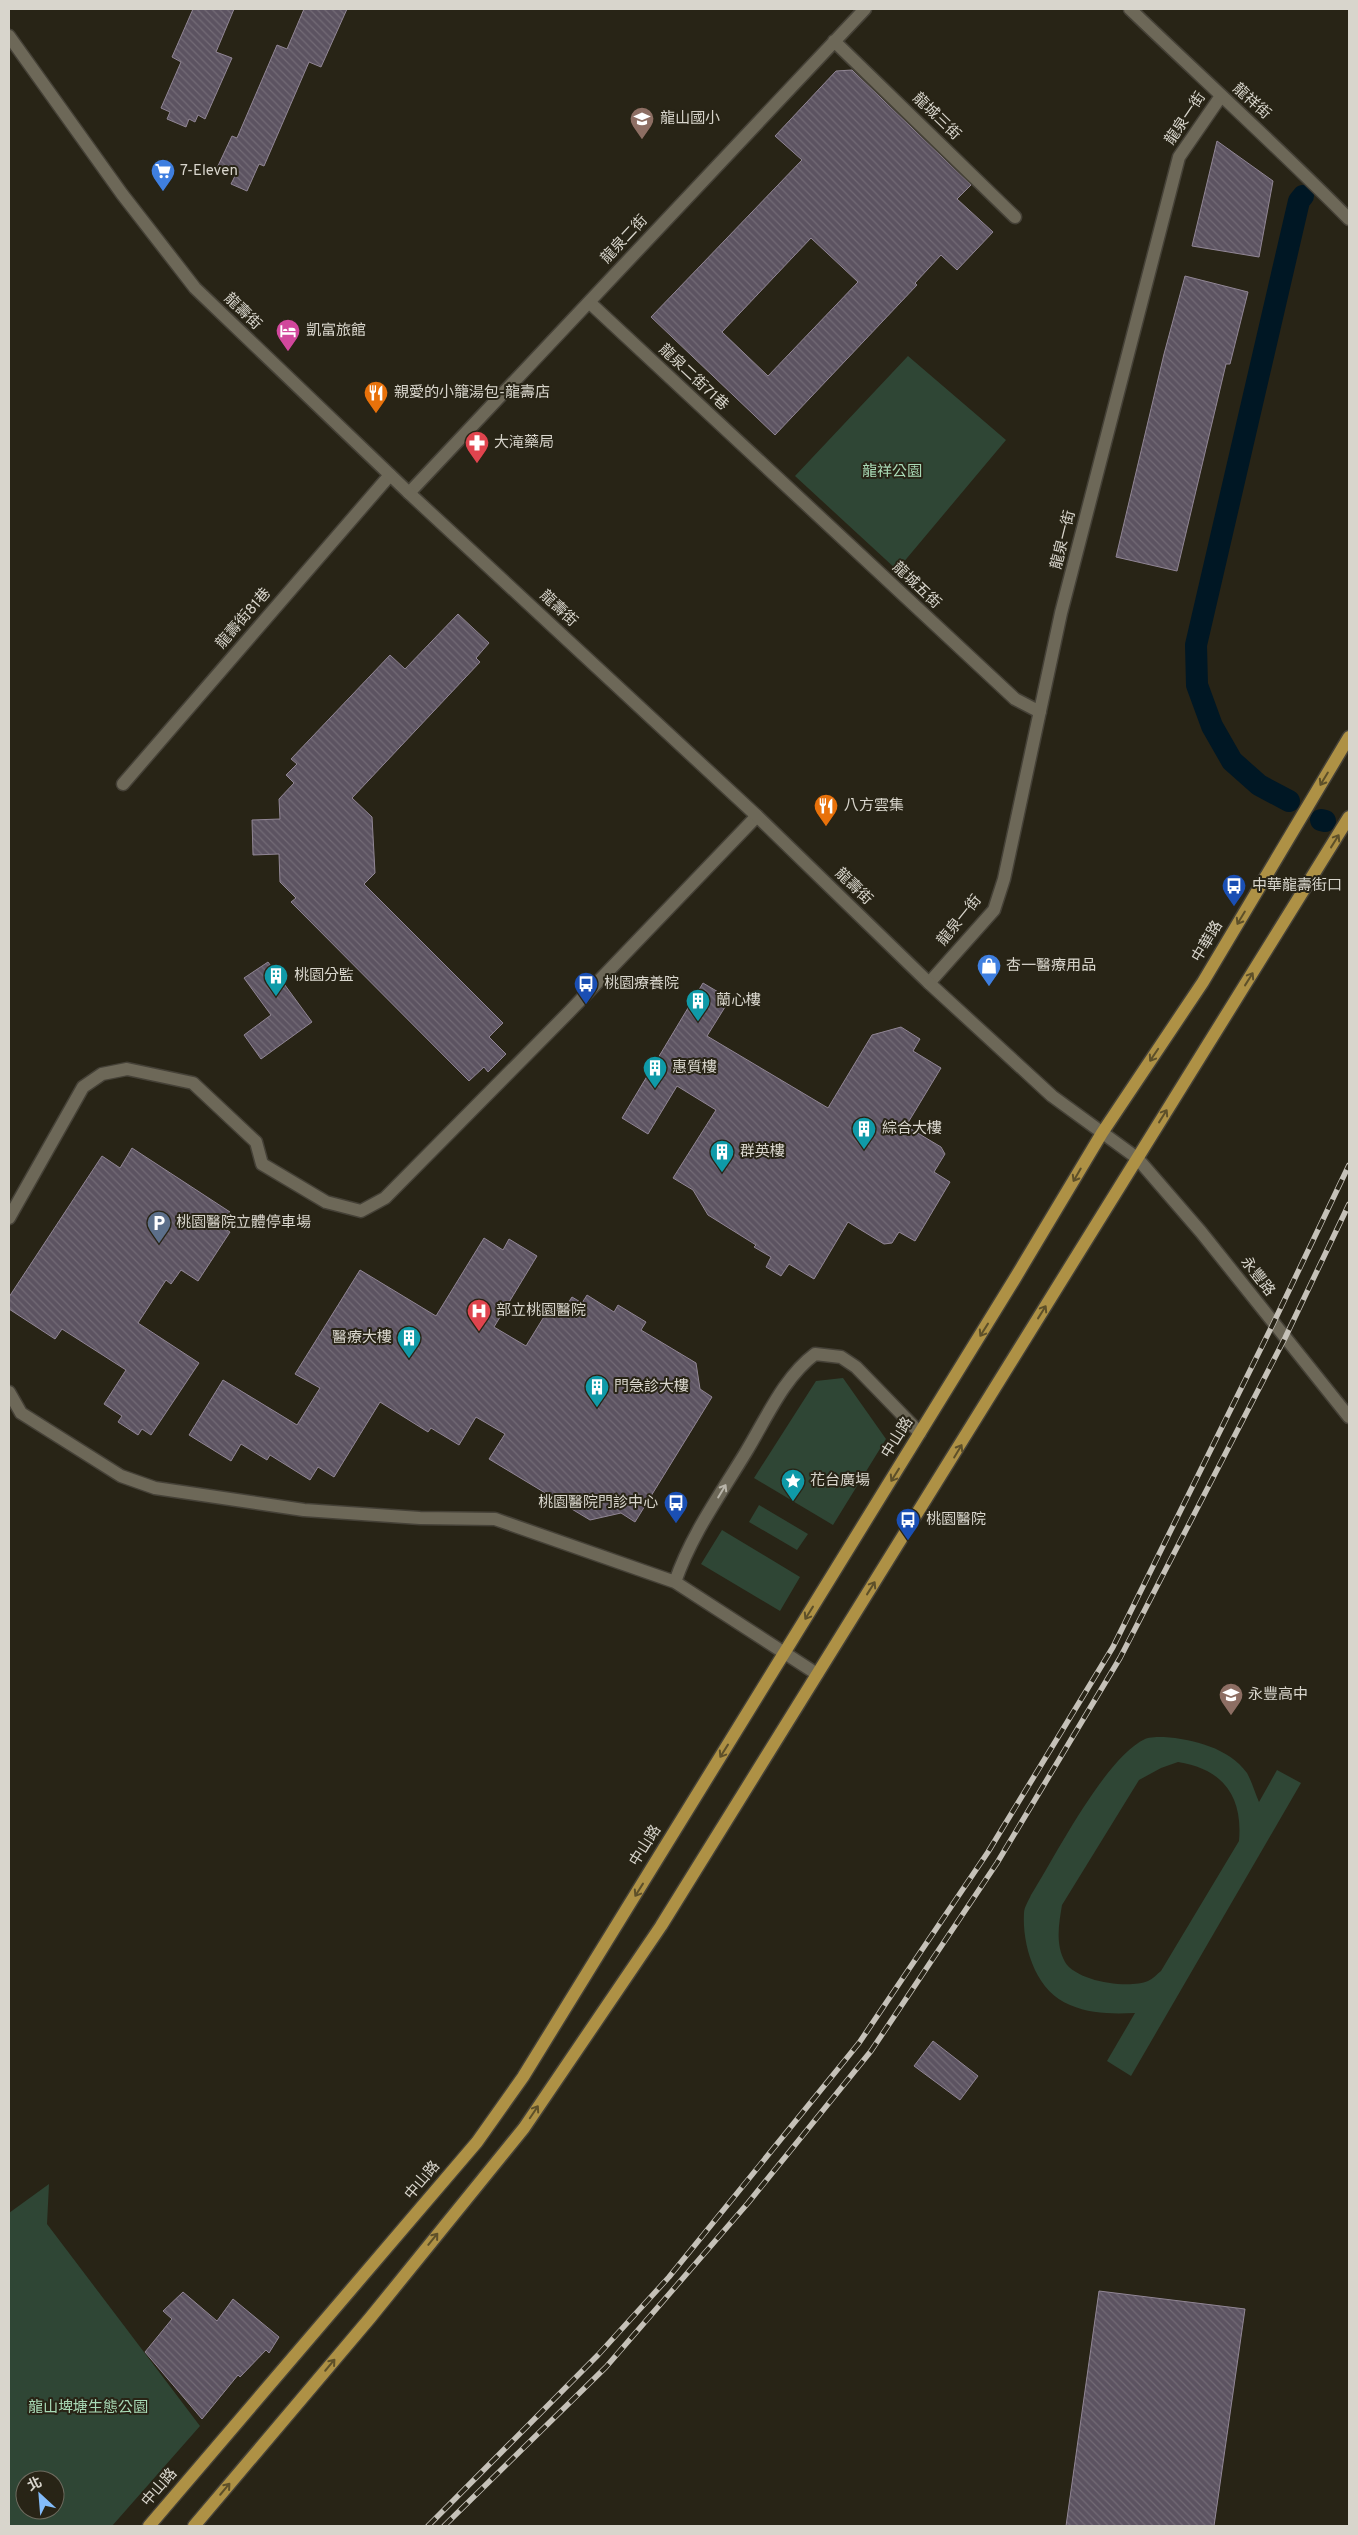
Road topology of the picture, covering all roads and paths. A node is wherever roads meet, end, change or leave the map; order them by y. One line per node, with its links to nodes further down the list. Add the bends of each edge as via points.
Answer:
1 (865, 9): 4 (street, 龍泉二街)
2 (1130, 9): 5 (street, 龍祥街)
3 (9, 36): 9 (street, 龍壽街, via 122,194 195,288)
4 (834, 41): 6 (street, 龍城三街); 8 (street, 龍泉二街)
5 (1221, 96): 7 (street, 龍祥街); 12 (street, 龍泉一街, via 1179,158 1061,613)
6 (1015, 217)
7 (1349, 219)
8 (589, 302): 10 (street, 龍泉二街71巷); 11 (street, 龍泉二街)
9 (390, 475): 11 (street, 龍壽街); 14 (street, 龍壽街81巷)
10 (774, 477): 12 (street, 龍城五街, via 1015,699)
11 (409, 493): 15 (street, 龍壽街)
12 (1040, 712): 17 (street, 龍泉一街, via 1004,879 994,910)
13 (1349, 737): 18 (main road, 中華路, one-way to 18, via 1203,982)
14 (124, 784)
15 (757, 816): 17 (street, 龍壽街); 20 (street, via 385,1198 361,1211 326,1202 262,1164 256,1142 193,1084 127,1069 102,1074 83,1087)
16 (1349, 818): 19 (main road, one-way to 16)
17 (929, 983): 18 (street, 龍壽街, via 1052,1096)
18 (1102, 1134): 19 (street, 龍壽街); 23 (main road, 中山路, one-way to 23)
19 (1137, 1158): 22 (street, 永豐路, via 1201,1232); 26 (main road, one-way to 19, via 932,1494)
20 (9, 1218)
21 (9, 1392): 24 (street, via 21,1414 121,1476 156,1488 304,1510 420,1518 495,1519)
22 (1349, 1417)
23 (920, 1433): 24 (street, one-way to 23, via 685,1552 801,1364 815,1354 841,1357 856,1367); 25 (main road, 中山路, one-way to 25)
24 (675, 1582): 25 (street)
25 (785, 1652): 26 (street); 27 (main road, 中山路, one-way to 27, via 523,2077 477,2142)
26 (817, 1674): 28 (main road, one-way to 26, via 370,2318 524,2128 661,1926)
27 (149, 2526)
28 (194, 2526)

